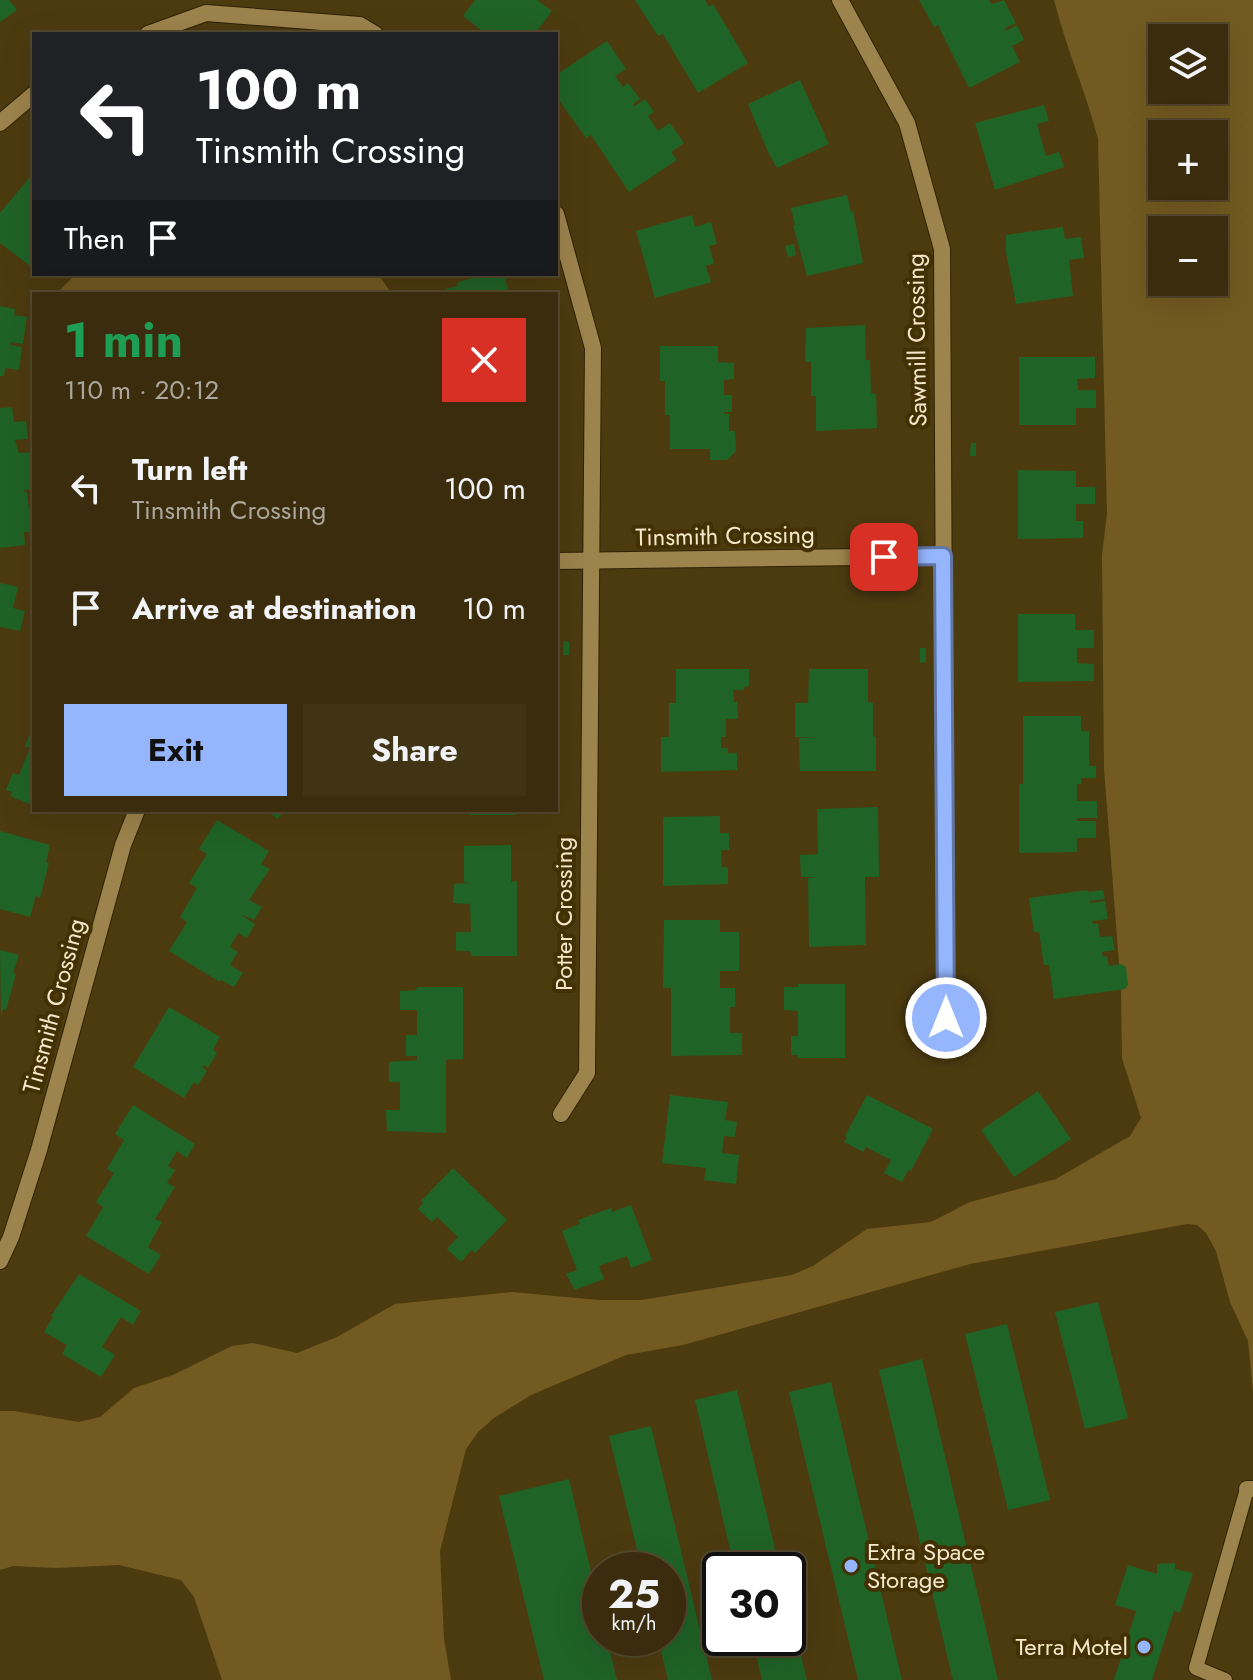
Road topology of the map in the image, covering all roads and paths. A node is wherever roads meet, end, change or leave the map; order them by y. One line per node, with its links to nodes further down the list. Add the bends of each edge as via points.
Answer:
1 (840, 0): 7 (street, Sawmill Crossing, via 907,123 942,249)
2 (154, 32): 3 (street, via 206,13 360,25)
3 (372, 32)
4 (32, 96): 5 (street)
5 (0, 123)
6 (558, 221): 9 (street, Potter Crossing, via 593,348)
7 (943, 556): 9 (street, Tinsmith Crossing); 11 (street, Sawmill Crossing)
8 (558, 561): 9 (street, Tinsmith Crossing)
9 (590, 562): 12 (street, Potter Crossing, via 587,1073)
10 (136, 812): 13 (street, Tinsmith Crossing, via 39,1150)
11 (946, 1018)
12 (561, 1114)
13 (0, 1261)
14 (1250, 1489): 15 (lane, via 1196,1668)
15 (1225, 1680)

